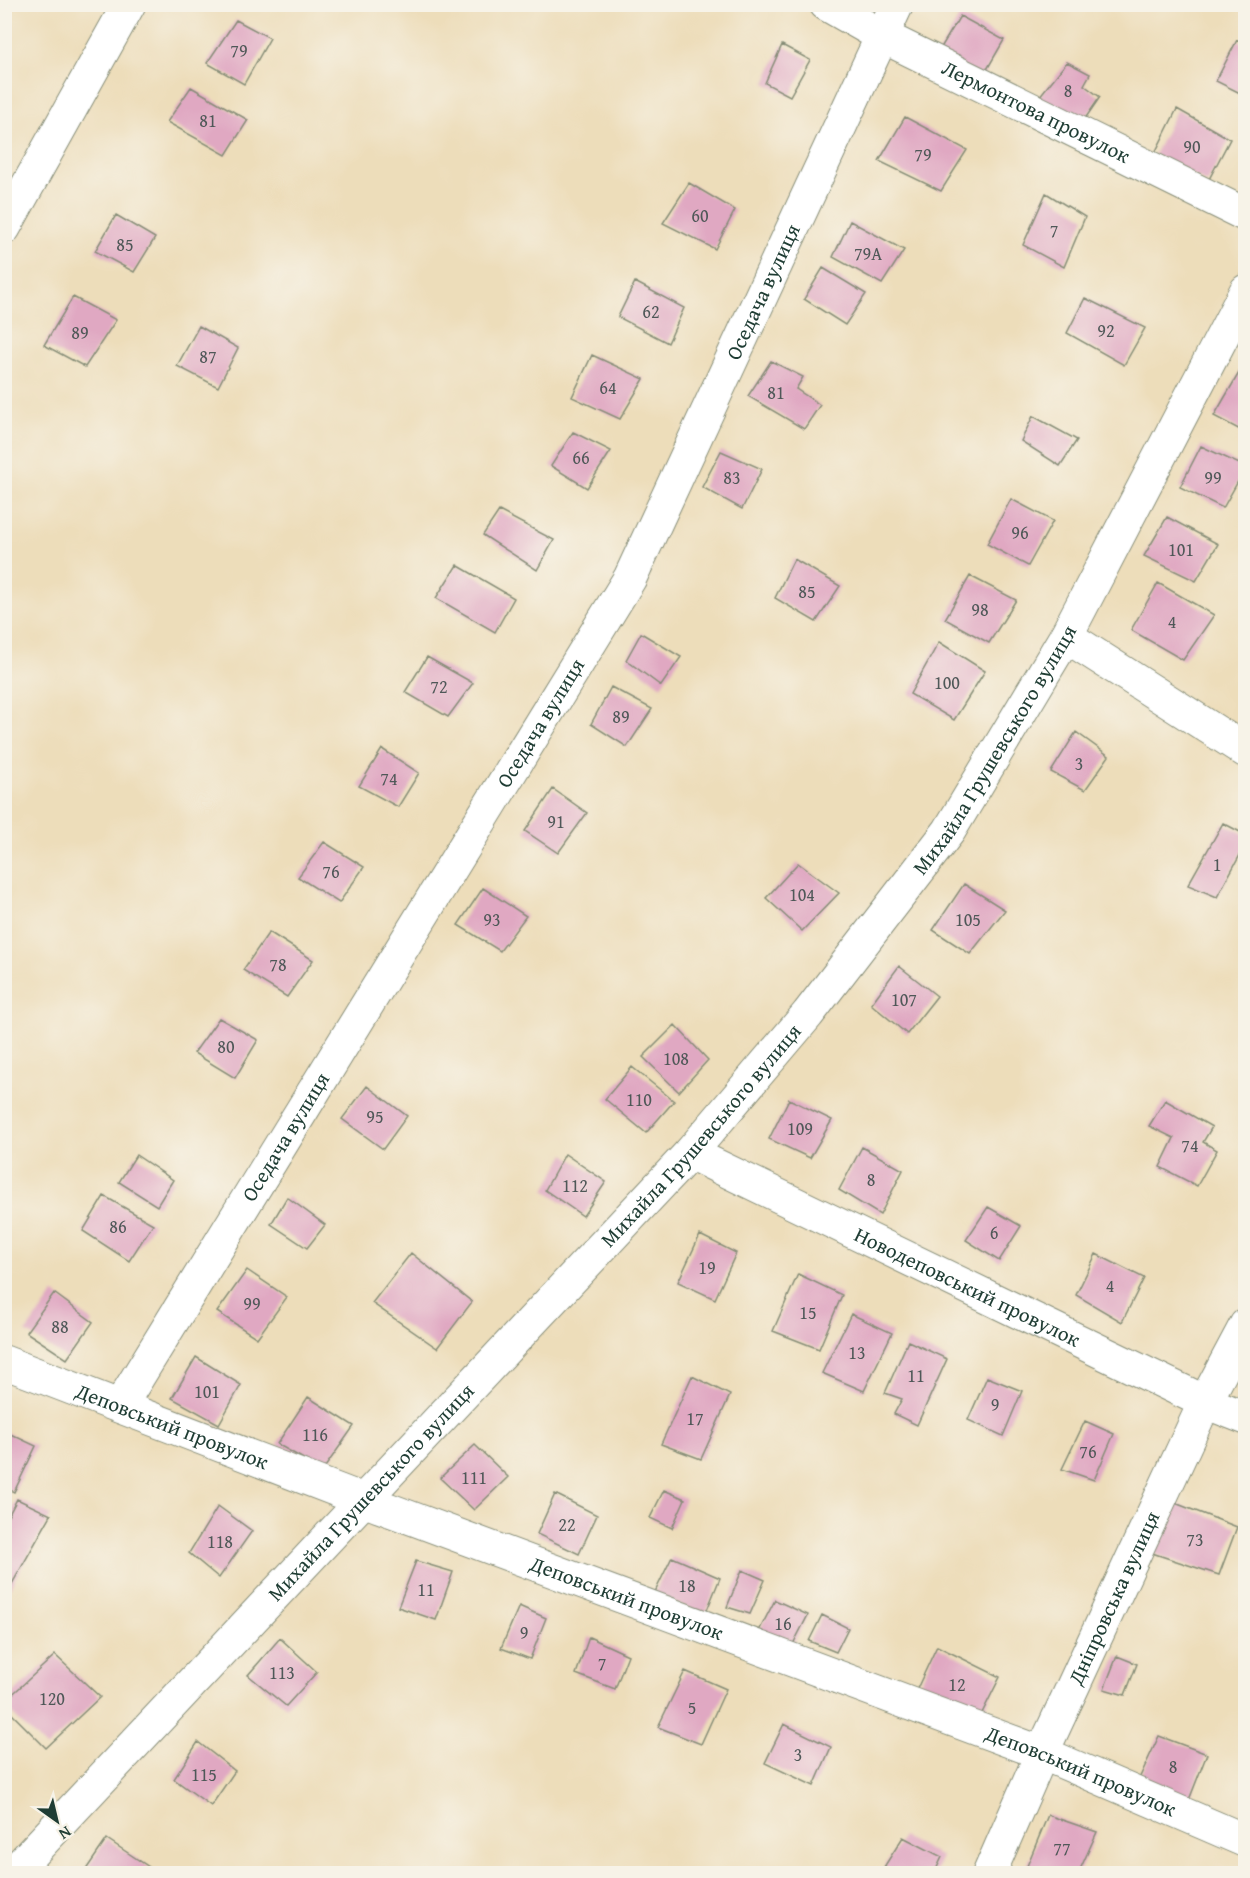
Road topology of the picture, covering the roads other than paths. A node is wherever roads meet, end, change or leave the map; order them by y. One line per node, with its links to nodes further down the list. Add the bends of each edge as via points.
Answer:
1 (129, 4): 6 (street)
2 (826, 4): 4 (street, Лермонтова провулок)
3 (897, 4): 4 (street, Оседача вулиця)
4 (882, 36): 5 (street, Лермонтова провулок); 14 (street, Оседача вулиця, via 630,578)
5 (1245, 215)
6 (4, 228)
7 (1245, 291): 8 (street, Михайла Грушевського вулиця)
8 (1066, 636): 9 (street); 10 (street, Михайла Грушевського вулиця, via 949,831 808,1014)
9 (1245, 751)
10 (690, 1153): 13 (street, Новодеповський провулок); 16 (street, Михайла Грушевського вулиця)
11 (1245, 1325): 13 (street, Дніпровська вулиця)
12 (4, 1362): 14 (street, Деповський провулок)
13 (1205, 1402): 15 (street, Новодеповський провулок); 17 (street, Дніпровська вулиця)
14 (120, 1406): 16 (street, Деповський провулок)
15 (1245, 1418)
16 (363, 1500): 17 (street, Деповський провулок); 19 (street, Михайла Грушевського вулиця)
17 (1042, 1752): 18 (street, Деповський провулок); 20 (street, Дніпровська вулиця)
18 (1245, 1841)
19 (12, 1874)
20 (989, 1874)

